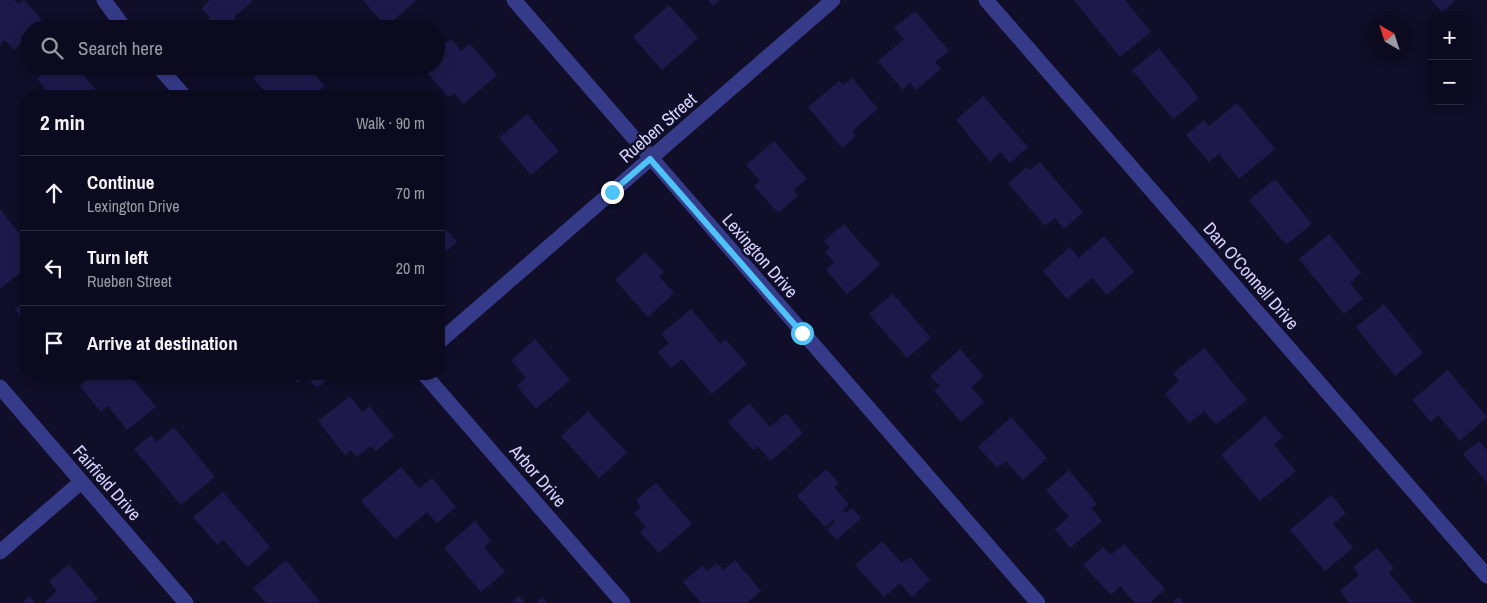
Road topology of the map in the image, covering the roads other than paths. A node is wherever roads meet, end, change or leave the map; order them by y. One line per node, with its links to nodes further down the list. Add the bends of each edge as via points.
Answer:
1 (104, 0): 5 (street)
2 (514, 0): 8 (street, Lexington Drive)
3 (833, 0): 8 (street, Rueben Street)
4 (986, 0): 14 (street, Dan O'Connell Drive)
5 (118, 20)
6 (166, 75): 7 (street)
7 (179, 90)
8 (650, 159): 9 (street, Rueben Street); 17 (street, Lexington Drive)
9 (445, 337)
10 (429, 380): 16 (street, Arbor Drive)
11 (0, 387): 12 (street, Fairfield Drive)
12 (81, 482): 13 (street); 15 (street, Fairfield Drive)
13 (0, 552)
14 (1487, 576)
15 (186, 603)
16 (623, 603)
17 (1038, 603)

